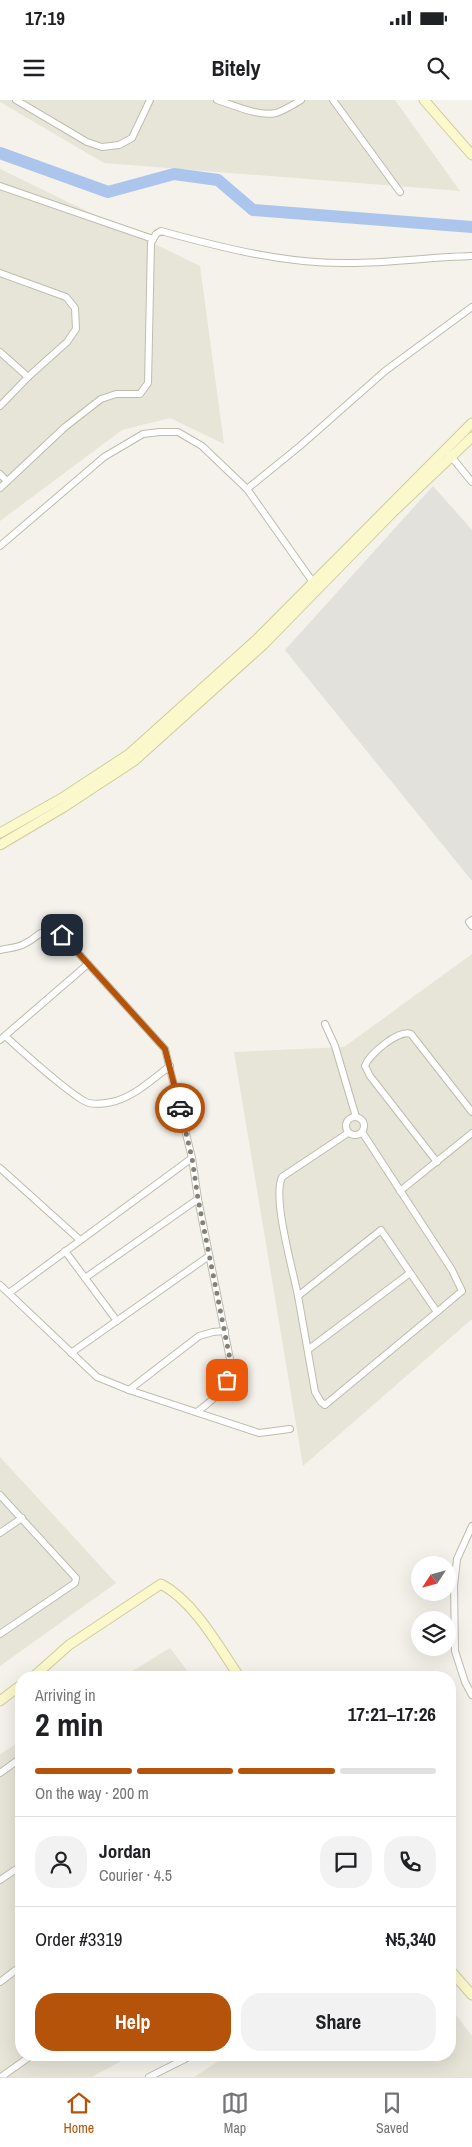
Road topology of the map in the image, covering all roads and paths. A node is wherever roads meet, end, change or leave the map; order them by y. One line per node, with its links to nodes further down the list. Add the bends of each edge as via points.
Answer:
1 (16, 100): 2 (street, via 86,142 102,147 119,145 132,138)
2 (150, 100)
3 (217, 100): 7 (street)
4 (301, 100): 7 (street, via 273,114)
5 (333, 100): 10 (street)
6 (424, 100): 8 (street)
7 (224, 101)
8 (472, 155)
9 (0, 186): 11 (street)
10 (400, 192)
11 (152, 239): 12 (street, via 161,231 243,253 349,264); 23 (street, via 148,383 140,394 116,394 101,399 65,427)
12 (472, 256)
13 (0, 273): 16 (street, via 66,298 75,308 76,329 72,335)
14 (472, 307): 26 (street, via 385,371)
15 (0, 352): 16 (street)
16 (28, 376): 17 (street)
17 (0, 406)
18 (472, 423): 20 (street)
19 (472, 437): 21 (street)
20 (445, 449): 21 (street); 28 (street)
21 (451, 456): 24 (street); 29 (street)
22 (0, 474): 23 (street)
23 (7, 481): 25 (street)
24 (472, 482)
25 (0, 488)
26 (247, 489): 27 (street, via 190,438 178,432 143,434 104,457); 28 (street)
27 (0, 546)
28 (313, 582): 29 (street); 30 (street, via 257,639 129,754 62,798)
29 (318, 590): 31 (street, via 263,645 134,761 64,808)
30 (0, 833)
31 (0, 845)
32 (472, 920): 33 (street, via 469,922)
33 (472, 926)
34 (0, 950): 35 (street, via 17,947 38,933 48,931 62,935)
35 (88, 964): 37 (street); 38 (street, via 165,1049)
36 (326, 1024): 40 (street)
37 (2, 1038): 38 (street, via 87,1103 115,1101)
38 (170, 1066): 44 (street)
39 (472, 1112): 45 (street, via 412,1034 398,1034 367,1059 365,1066 370,1076)
40 (356, 1117): 41 (street, via 364,1123); 42 (street, via 346,1123)
41 (362, 1132): 42 (street, via 354,1136); 47 (street)
42 (348, 1133): 56 (street, via 282,1177 278,1185)
43 (472, 1134): 45 (street)
44 (192, 1158): 48 (street); 49 (street)
45 (438, 1162): 47 (street)
46 (0, 1168): 49 (street)
47 (400, 1191): 57 (street, via 452,1270 462,1291)
48 (198, 1199): 51 (street); 53 (street)
49 (80, 1240): 50 (street)
50 (65, 1251): 53 (street); 55 (street)
51 (210, 1256): 58 (street); 59 (street)
52 (410, 1273): 56 (street, via 381,1230); 57 (street); 60 (street)
53 (85, 1278): 58 (street)
54 (0, 1285): 55 (street)
55 (9, 1293): 61 (street)
56 (298, 1296): 60 (street)
57 (437, 1312): 60 (street, via 325,1405 315,1392)
58 (117, 1321): 61 (street)
59 (225, 1331): 62 (street, via 199,1336); 63 (street, via 231,1364 227,1380 220,1394)
60 (309, 1349)
61 (71, 1354): 62 (street, via 97,1377)
62 (129, 1390): 63 (street)
63 (197, 1412): 64 (street, via 259,1432)
64 (290, 1430)
65 (0, 1495): 66 (street)
66 (22, 1518): 68 (street); 69 (street, via 76,1578 74,1583)
67 (472, 1526): 73 (street, via 458,1559 454,1586 454,1651)
68 (0, 1533)
69 (0, 1634)
70 (40, 1671): 71 (street, via 69,1645 161,1584 185,1602)
71 (235, 1671)
72 (15, 1689): 74 (street)
73 (472, 1695)
74 (0, 1700)
75 (15, 1762): 76 (street)
76 (0, 1773)
77 (15, 1870): 78 (street)
78 (0, 1880)
79 (15, 1971): 81 (street)
80 (456, 1977): 82 (street)
81 (0, 1982)
82 (472, 1995)
83 (24, 2061): 85 (street)
84 (181, 2061): 86 (street)
85 (1, 2077)
86 (149, 2077)

